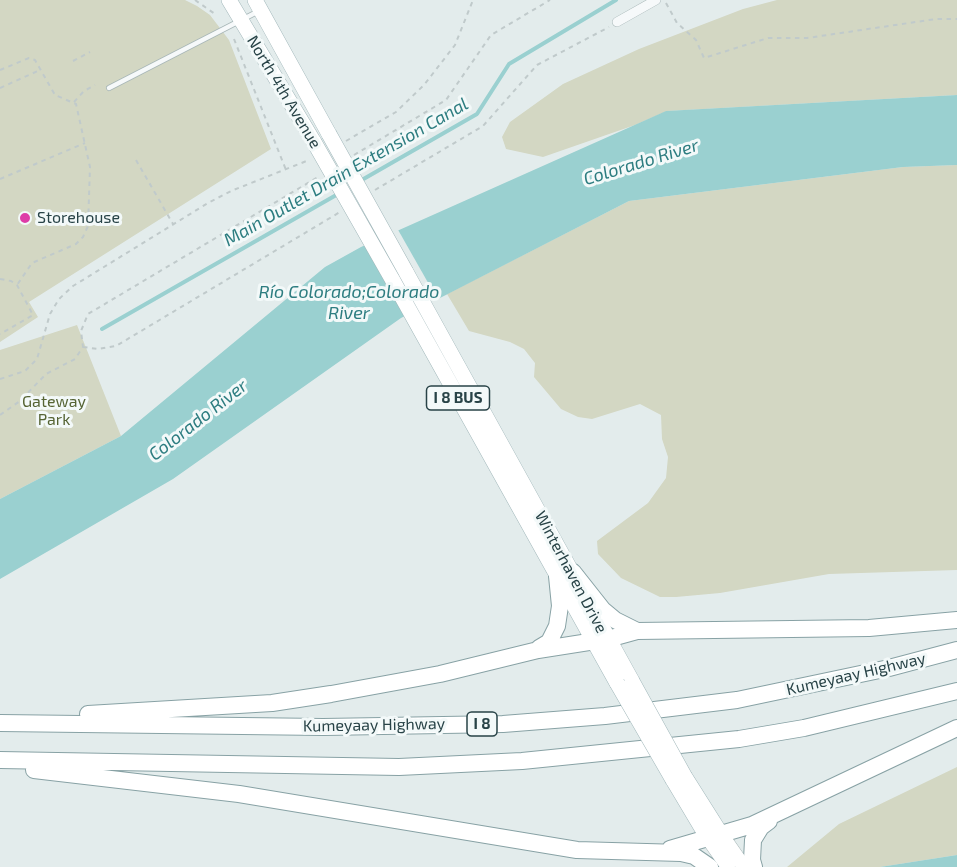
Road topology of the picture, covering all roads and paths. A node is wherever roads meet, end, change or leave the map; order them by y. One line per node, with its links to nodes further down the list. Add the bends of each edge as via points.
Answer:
1 (195, 0): 8 (path)
2 (229, 0): 10 (main road, North 4th Avenue / I 8 BUS)
3 (473, 0): 21 (path, via 455,45 424,85 396,112)
4 (550, 0): 23 (path, via 491,35 446,100)
5 (656, 0): 11 (street)
6 (664, 0): 9 (path, via 677,23 696,40 704,58 768,38 807,39)
7 (257, 5): 10 (lane); 21 (main road, North 4th Avenue / I 8 BUS)
8 (215, 14)
9 (957, 19)
10 (241, 20): 19 (lane); 32 (main road, North 4th Avenue / I 8 BUS, bridge)
11 (617, 22)
12 (234, 39): 26 (path)
13 (90, 52): 14 (path)
14 (73, 61)
15 (0, 70): 16 (path, via 29,57)
16 (40, 70): 18 (path); 20 (path, via 55,95)
17 (95, 85): 20 (path)
18 (0, 88)
19 (109, 88)
20 (73, 102): 22 (path)
21 (334, 139): 30 (main road, North 4th Avenue / I 8 BUS, bridge)
22 (85, 143): 28 (path); 33 (path, via 90,167 88,226 83,237 76,244 32,263)
23 (354, 155)
24 (311, 159): 26 (path)
25 (136, 160): 29 (path)
26 (286, 170): 29 (path, via 231,191)
27 (323, 174): 36 (path, via 88,314 81,331 83,347 75,359 46,374)
28 (0, 179)
29 (173, 224): 35 (path, via 73,285 50,314 37,359 25,371)
30 (406, 272): 37 (main road, Winterhaven Drive / I 8 BUS)
31 (0, 279): 33 (path)
32 (392, 279): 37 (main road, Winterhaven Drive / I 8 BUS)
33 (16, 285): 34 (path, via 33,315)
34 (0, 334)
35 (0, 379)
36 (0, 415)
37 (531, 513): 38 (main road, Winterhaven Drive / I 8 BUS)
38 (565, 574): 40 (highway, via 615,620); 41 (main road, Winterhaven Drive / I 8 BUS); 42 (highway, via 557,626 549,642)
39 (957, 620): 40 (highway, via 868,628)
40 (637, 631): 41 (highway)
41 (601, 640): 42 (highway); 50 (main road, Winterhaven Drive / I 8 BUS, bridge)
42 (538, 650): 45 (highway, via 419,678 272,703)
43 (957, 650): 45 (highway, Kumeyaay Highway / I 8, via 736,700 525,723 323,727)
44 (957, 691): 47 (highway, via 739,739 522,761 399,767)
45 (0, 722)
46 (957, 728): 49 (highway)
47 (0, 760)
48 (0, 766): 51 (highway, via 239,794 561,848)
49 (778, 813): 50 (highway); 55 (highway, via 756,834 752,848)
50 (714, 835): 51 (highway); 53 (main road, Winterhaven Drive / I 8 BUS); 54 (main road, Winterhaven Drive / I 8 BUS)
51 (661, 852): 52 (highway, via 688,855)
52 (710, 867)
53 (728, 867)
54 (744, 867)
55 (754, 867)

